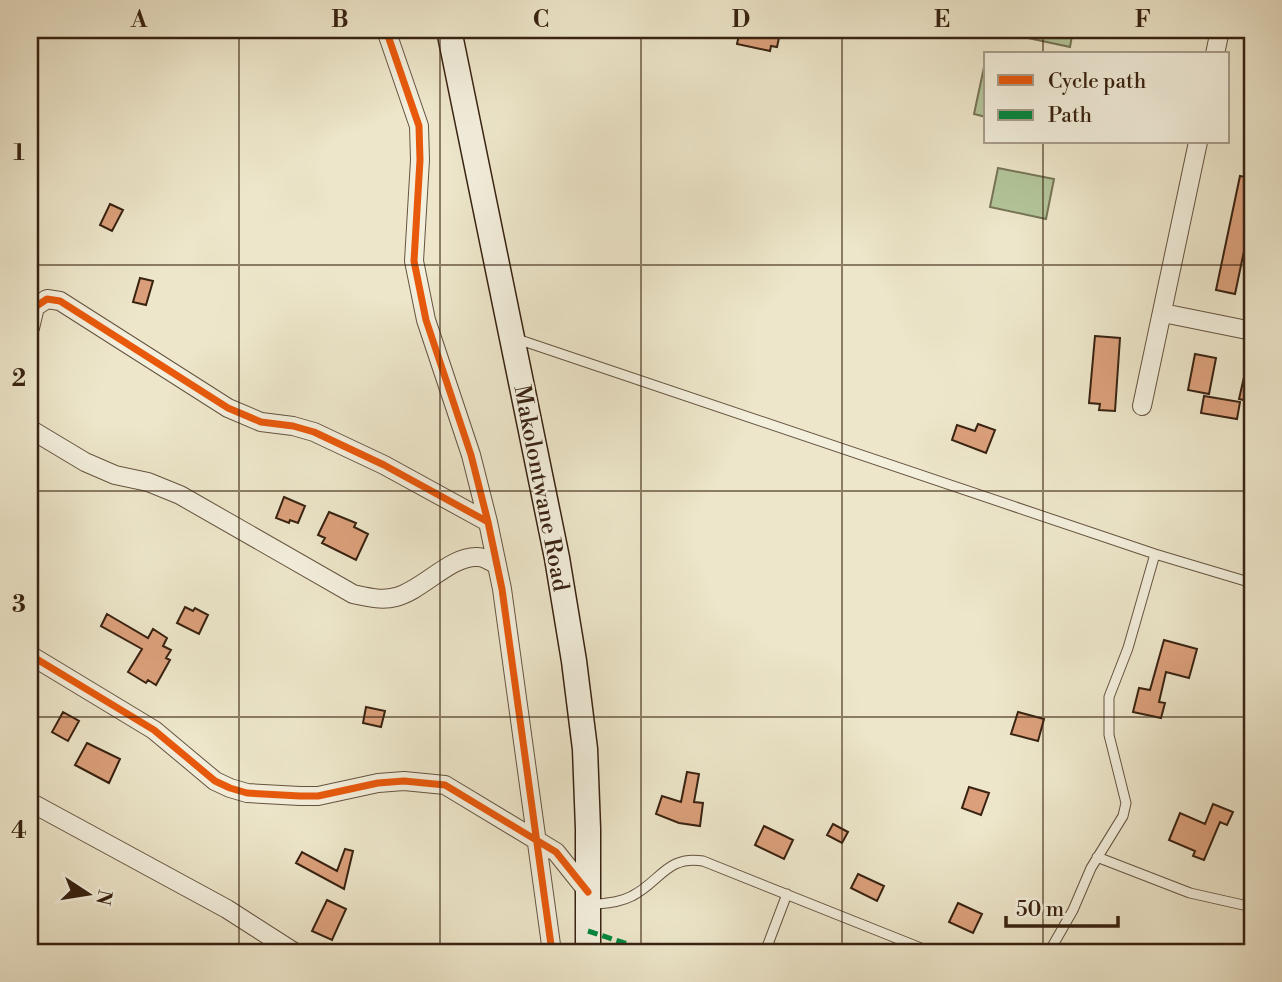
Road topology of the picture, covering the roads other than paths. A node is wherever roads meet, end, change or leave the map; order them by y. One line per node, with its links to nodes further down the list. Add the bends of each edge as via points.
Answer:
1 (386, 30): 12 (street, via 419,126 414,261 426,320)
2 (449, 30): 9 (main road, Makolontwane Road)
3 (1220, 30): 4 (street)
4 (1215, 52)
5 (1198, 144): 6 (street)
6 (1163, 313): 8 (street); 10 (street)
7 (30, 327): 12 (street, via 35,307 47,299 61,301 228,408 261,422 314,432)
8 (1252, 331)
9 (511, 337): 13 (lane); 21 (main road, Makolontwane Road, via 574,661 585,749)
10 (1142, 406)
11 (30, 429): 14 (street, via 93,466 163,487 208,509 353,594 396,597 469,557)
12 (488, 522): 14 (street)
13 (1155, 554): 15 (lane); 19 (lane, via 1109,697 1109,735 1126,803 1115,831)
14 (497, 565): 18 (street)
15 (1252, 583)
16 (30, 655): 18 (street, via 154,730 215,781 230,788 318,796 404,780 445,785)
17 (30, 802): 24 (street, via 227,909)
18 (536, 839): 21 (street, via 556,852); 23 (street)
19 (1097, 857): 22 (lane, via 1190,893); 28 (lane)
20 (787, 894): 21 (lane, via 690,859 679,861 617,902); 26 (lane); 27 (lane)
21 (588, 898): 25 (main road, Makolontwane Road)
22 (1252, 907)
23 (548, 950)
24 (294, 952)
25 (587, 952)
26 (765, 952)
27 (931, 952)
28 (1049, 952)

